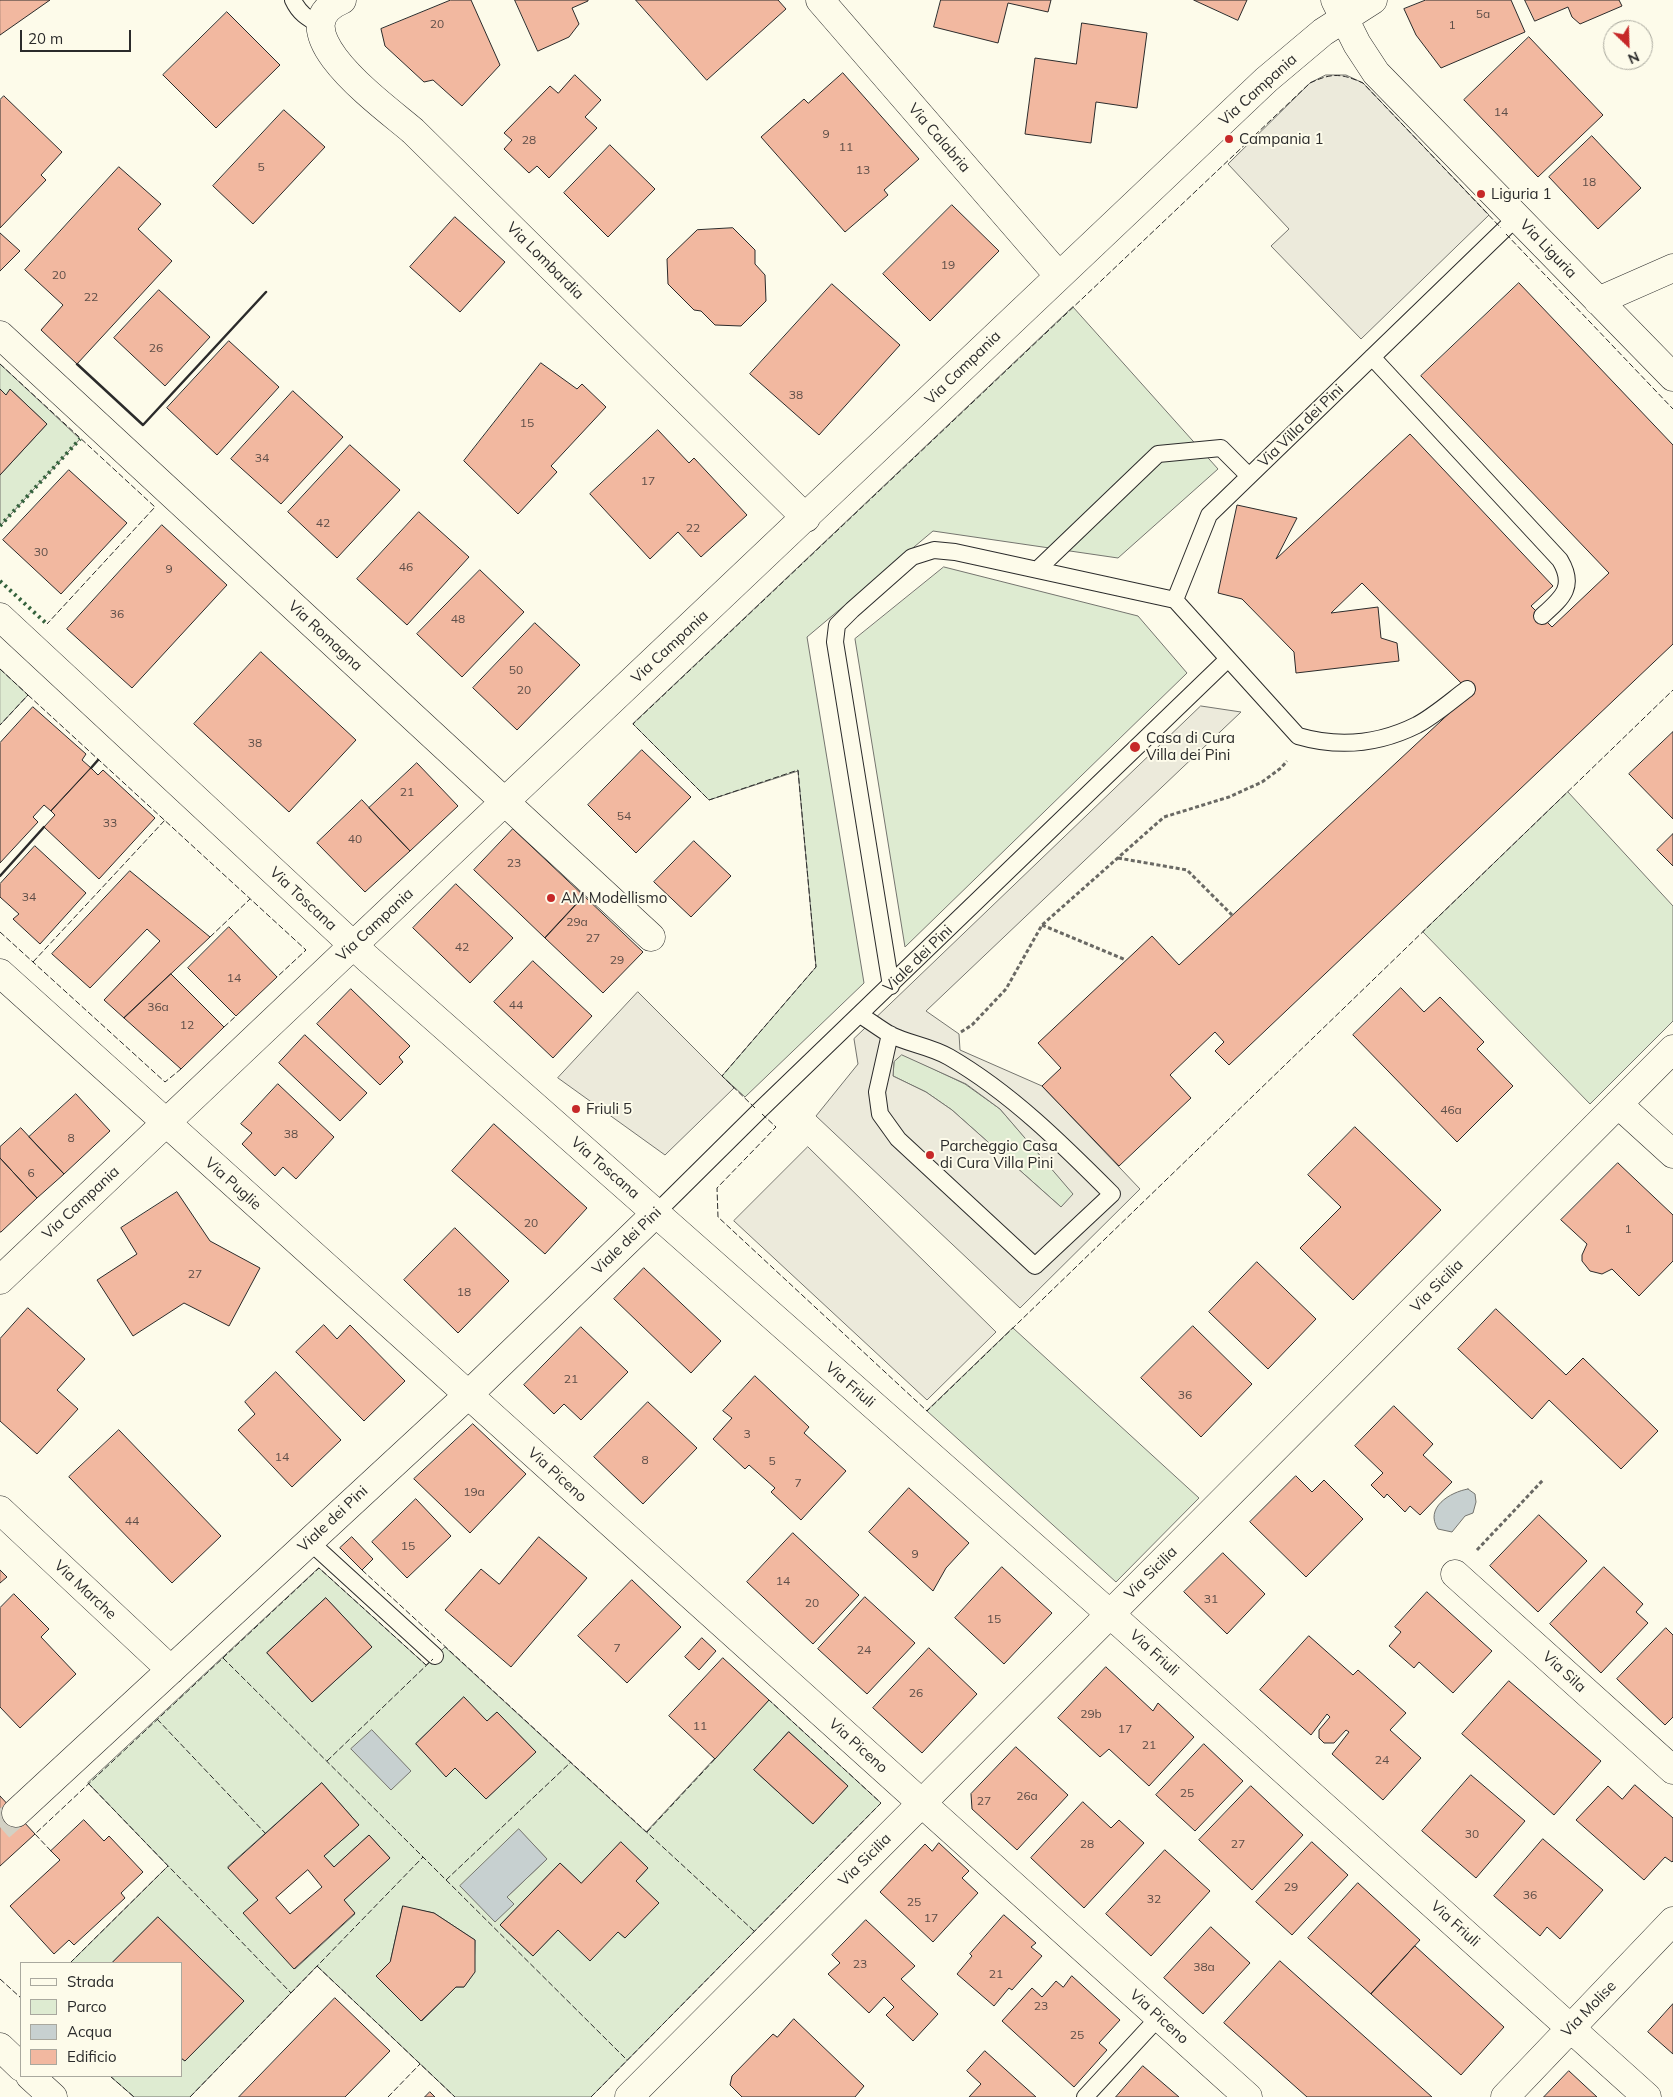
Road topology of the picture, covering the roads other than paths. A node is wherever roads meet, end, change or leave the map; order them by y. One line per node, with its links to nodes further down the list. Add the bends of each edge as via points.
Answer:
1 (293, 0): 6 (lane, via 306,18)
2 (342, 0): 6 (street, via 328,7)
3 (820, 0): 9 (street, Via Calabria)
4 (1373, 0): 5 (street, Via Campania)
5 (1339, 9): 7 (street, Via Liguria, via 1376,73); 9 (street, Via Campania)
6 (320, 25): 15 (street, Via Lombardia, via 325,45 346,72 413,131)
7 (1517, 217): 10 (street, Via Liguria); 12 (lane, Via Villa dei Pini)
8 (1673, 268): 10 (street)
9 (1059, 276): 15 (street, Via Campania)
10 (1598, 300): 13 (street, Via Liguria)
11 (0, 335): 22 (street, Via Romagna)
12 (1372, 357): 14 (lane, Via Villa dei Pini); 18 (lane, via 1560,560 1567,571 1568,582 1563,594)
13 (1673, 378)
14 (1249, 476): 16 (lane, via 1221,448 1158,454); 17 (lane, Via Villa dei Pini, via 1208,515)
15 (806, 518): 22 (street, Via Campania)
16 (1037, 570): 17 (lane); 26 (lane, via 934,550 912,557 837,625 835,642)
17 (1174, 600): 20 (lane)
18 (1542, 616)
19 (0, 617): 24 (street, Via Toscana)
20 (1228, 659): 21 (lane, via 1298,736 1314,741 1350,744 1381,739 1418,724); 26 (lane, Viale dei Pini)
21 (1467, 689)
22 (505, 803): 23 (street, Via Romagna); 24 (street, Via Campania)
23 (651, 937)
24 (353, 946): 31 (street, Via Campania); 33 (street, Via Toscana)
25 (0, 973): 31 (street, Via Puglie)
26 (891, 986): 27 (lane, Viale dei Pini)
27 (860, 1015): 28 (lane); 33 (lane, Viale dei Pini)
28 (890, 1034): 28 (lane, via 878,1092 880,1114 898,1139 1035,1266 1112,1194 1057,1139 1001,1092 949,1057)
29 (1673, 1049): 30 (street, Via Sicilia)
30 (1618, 1104): 32 (street); 39 (street, Via Sicilia)
31 (166, 1124): 34 (street, Via Campania); 35 (street, Via Puglie)
32 (1673, 1154)
33 (656, 1213): 35 (street, Viale dei Pini); 39 (street, Via Friuli)
34 (0, 1280)
35 (468, 1395): 37 (street, Viale dei Pini); 43 (street, Via Piceno)
36 (0, 1510): 41 (street, Via Marche)
37 (309, 1541): 40 (lane); 41 (street, Viale dei Pini)
38 (1455, 1574): 42 (street, Via Sila)
39 (1110, 1614): 43 (street, Via Sicilia); 47 (street, Via Friuli)
40 (435, 1656)
41 (171, 1670): 44 (street, Viale dei Pini)
42 (1673, 1770)
43 (922, 1804): 46 (street, Via Piceno); 51 (street, Via Sicilia)
44 (16, 1813)
45 (1673, 1921): 47 (street, Via Molise)
46 (1158, 2017): 53 (lane); 54 (street, Via Piceno)
47 (1571, 2028): 55 (street, Via Molise); 56 (street, Via Friuli)
48 (0, 2047): 49 (street)
49 (20, 2066)
50 (31, 2077): 52 (street)
51 (642, 2093)
52 (53, 2097)
53 (1086, 2097)
54 (1248, 2097)
55 (1505, 2097)
56 (1647, 2097)

